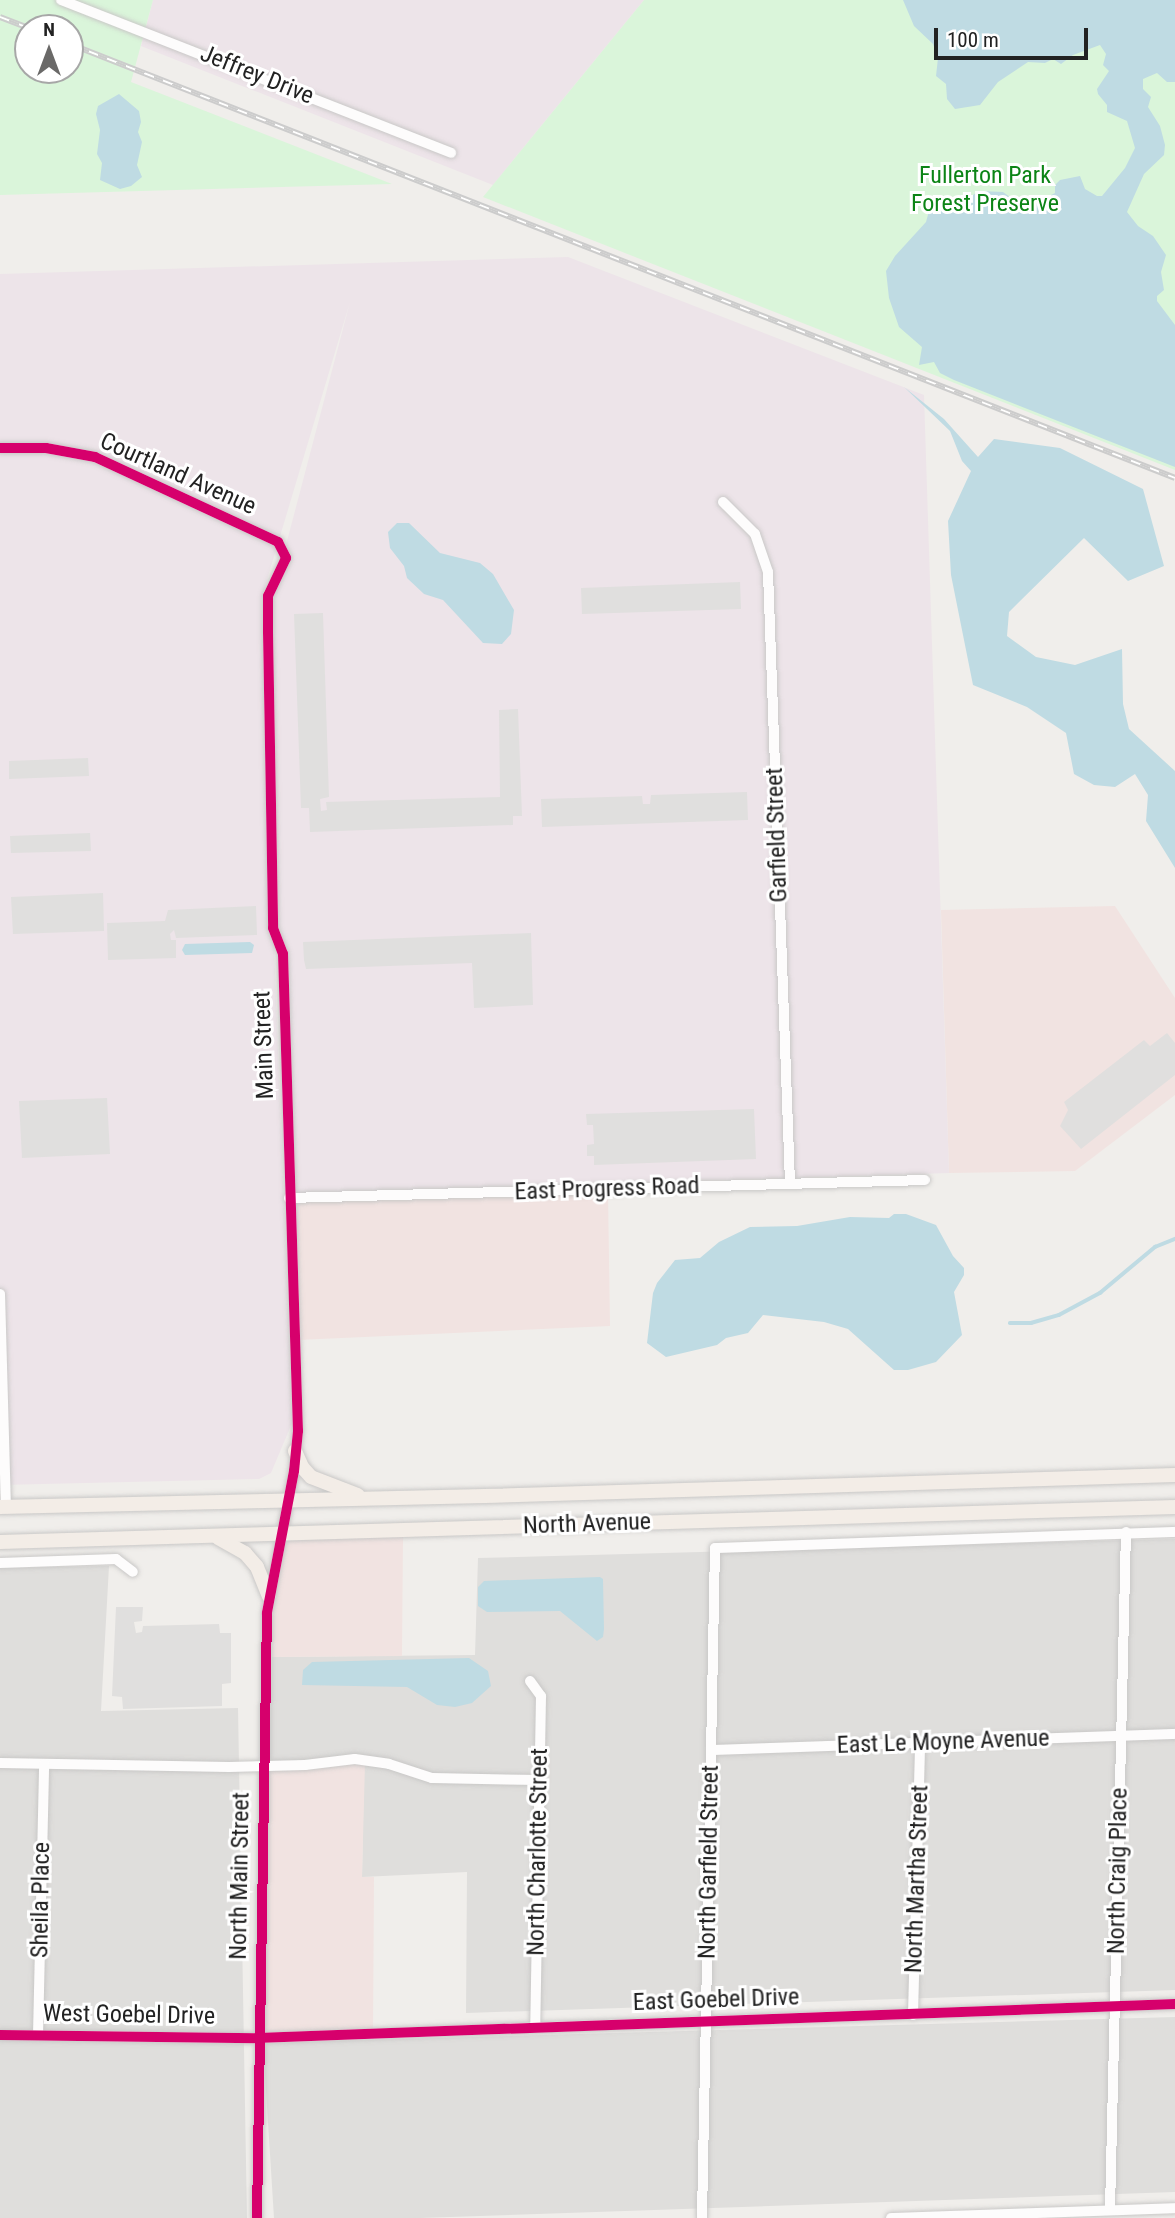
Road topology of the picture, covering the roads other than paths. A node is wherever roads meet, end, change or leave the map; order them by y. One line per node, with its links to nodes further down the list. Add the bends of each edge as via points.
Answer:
1 (61, 0): 2 (street, Jeffrey Drive)
2 (451, 153)
3 (0, 448): 5 (street, Courtland Avenue, via 46,448 95,457 278,542)
4 (723, 502): 7 (street, Garfield Street, via 755,534 768,572)
5 (286, 558): 8 (street, Main Street, via 268,596 268,632 273,928 283,954)
6 (925, 1180): 7 (street, East Progress Road)
7 (790, 1184): 8 (street, East Progress Road)
8 (289, 1198): 10 (street, Main Street)
9 (0, 1294): 14 (street)
10 (295, 1451): 12 (main road, via 311,1477); 13 (street, Main Street)
11 (1175, 1475): 12 (main road, North Avenue)
12 (366, 1498): 13 (main road, North Avenue)
13 (288, 1500): 14 (main road, North Avenue); 18 (street, Main Street)
14 (3, 1507)
15 (1175, 1507): 18 (main road, North Avenue)
16 (1126, 1532): 17 (street); 26 (street, North Craig Place); 28 (street, North Garfield Street, via 715,1548)
17 (1175, 1532)
18 (280, 1536): 19 (main road, North Avenue); 23 (street, North Main Street)
19 (216, 1537): 20 (main road, North Avenue); 23 (main road, via 245,1553 257,1567)
20 (0, 1542)
21 (0, 1563): 22 (street, via 116,1559)
22 (133, 1572)
23 (270, 1597): 31 (street, North Main Street)
24 (530, 1681): 32 (street, North Charlotte Street, via 541,1696)
25 (1175, 1734): 26 (street, East Le Moyne Avenue)
26 (1120, 1735): 27 (street, East Le Moyne Avenue); 34 (street, North Craig Place)
27 (920, 1743): 28 (street, East Le Moyne Avenue); 35 (street, North Martha Street)
28 (711, 1750): 36 (street, North Garfield Street)
29 (0, 1763): 30 (street)
30 (44, 1764): 31 (street); 39 (street, Sheila Place)
31 (264, 1766): 32 (street, via 355,1759 432,1777); 40 (street, North Main Street)
32 (540, 1780): 37 (street, North Charlotte Street)
33 (1175, 2004): 34 (street, East Goebel Drive)
34 (1115, 2007): 35 (street, East Goebel Drive); 42 (street, North Craig Place)
35 (913, 2015): 36 (street, East Goebel Drive)
36 (706, 2022): 37 (street, East Goebel Drive); 45 (street, North Garfield Street)
37 (535, 2027): 40 (street, East Goebel Drive)
38 (0, 2035): 39 (street, West Goebel Drive)
39 (38, 2035): 40 (street, West Goebel Drive)
40 (257, 2038): 44 (street, North Main Street)
41 (1175, 2208): 42 (street)
42 (1110, 2210): 43 (street)
43 (1018, 2216): 46 (street)
44 (257, 2218)
45 (702, 2218)
46 (891, 2218)

